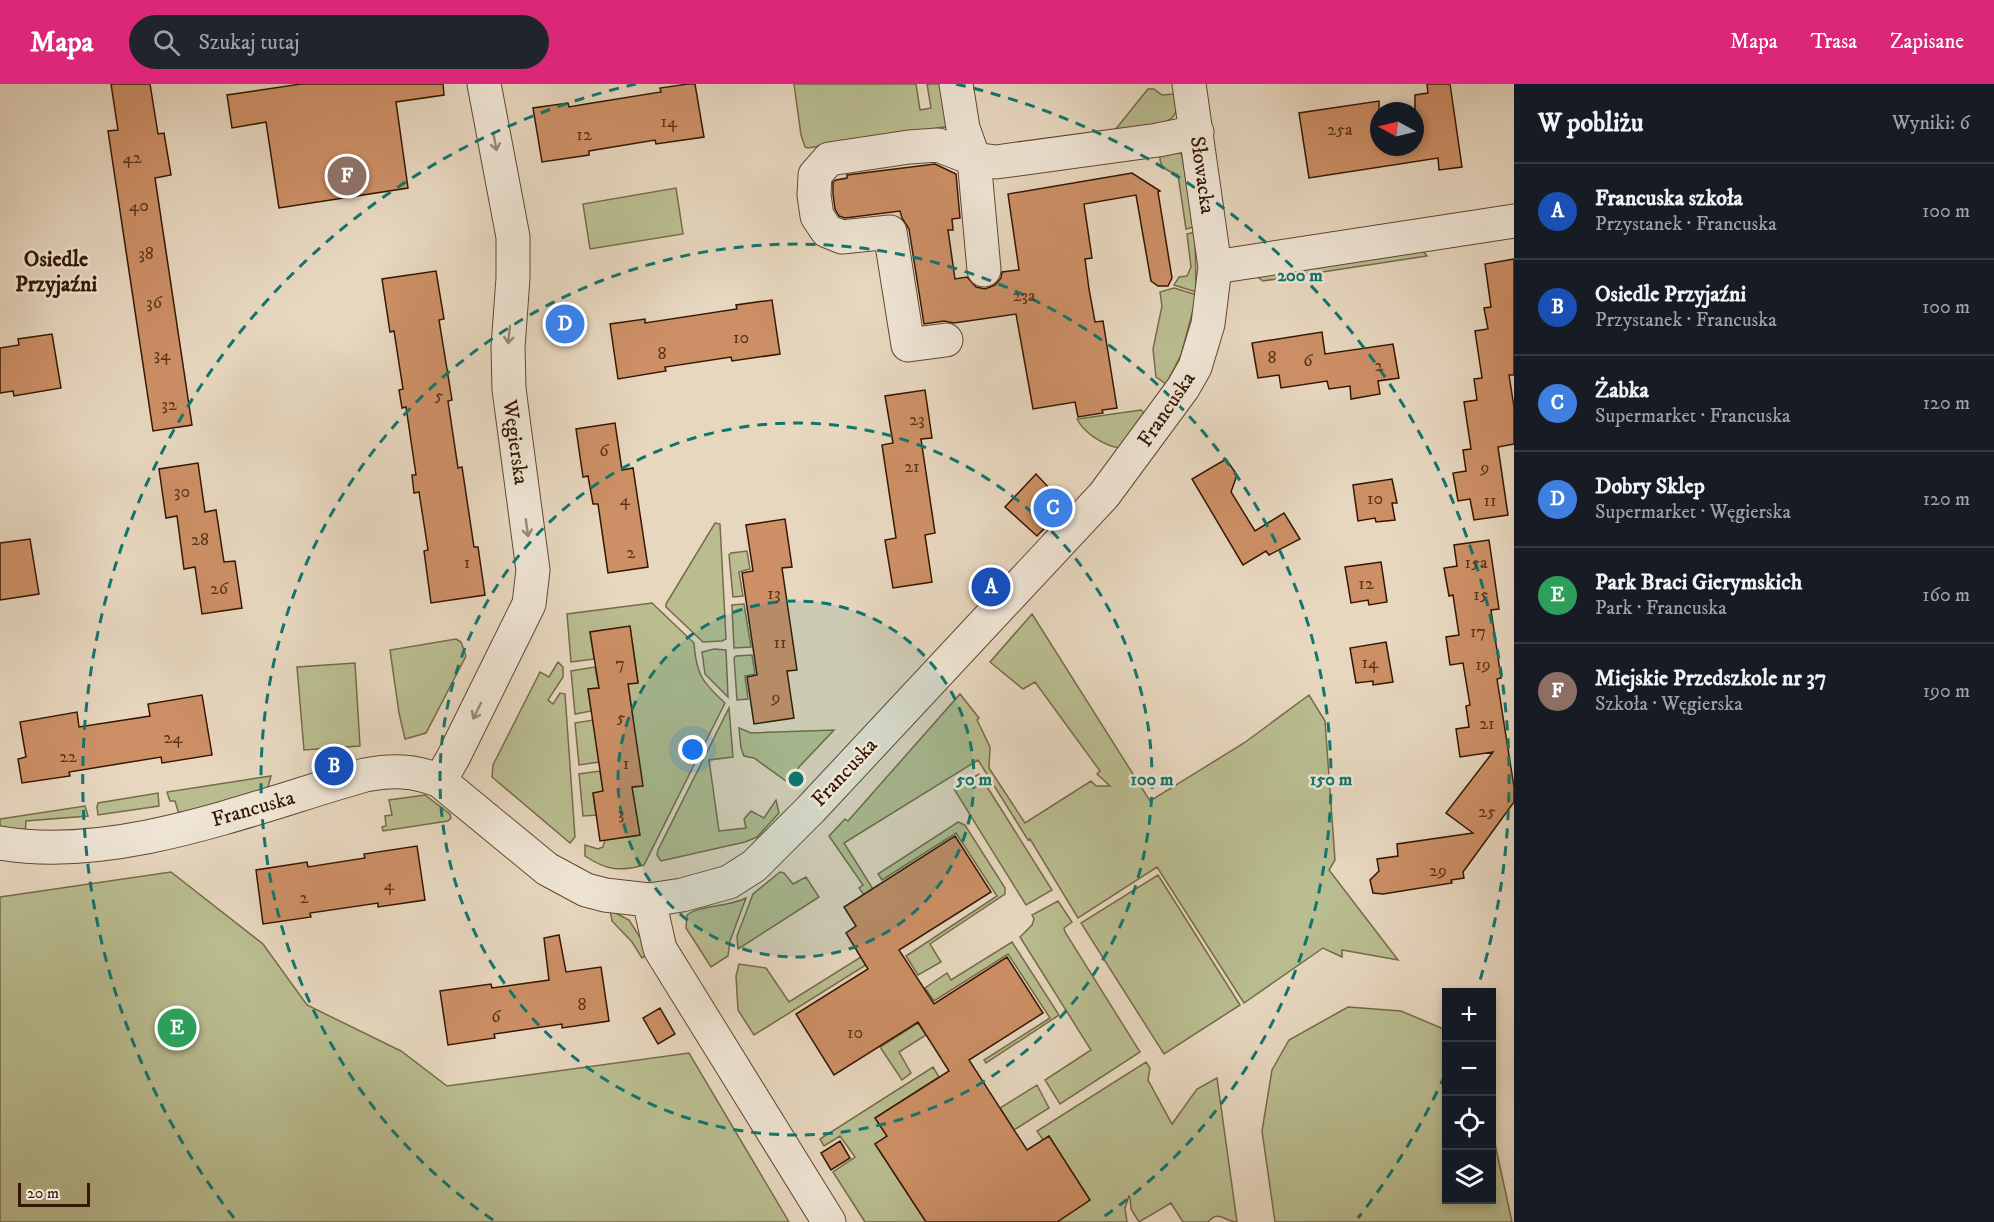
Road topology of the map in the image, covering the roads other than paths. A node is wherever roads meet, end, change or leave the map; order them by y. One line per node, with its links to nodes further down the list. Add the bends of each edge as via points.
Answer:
1 (484, 84): 10 (street, Węgierska, one-way to 10, via 513,237 509,389 533,570 529,603)
2 (956, 84): 5 (street, via 963,128)
3 (1189, 84): 4 (street, Słowacka)
4 (1197, 132): 5 (street, via 996,162); 7 (street, Słowacka)
5 (974, 159): 8 (street); 9 (street, via 938,145 909,147 829,159 815,175 817,216 827,231 842,237 890,232 908,345)
6 (1514, 221): 7 (street)
7 (1215, 267): 12 (street, Francuska, via 1208,324 1195,367 1172,405 1104,495 754,866 712,888)
8 (984, 270)
9 (946, 340)
10 (440, 781): 11 (street, Francuska, via 427,775 388,771 176,831 58,848); 12 (street, Francuska, via 547,869 604,896)
11 (0, 843)
12 (649, 900): 13 (street, via 660,950)
13 (829, 1222)

